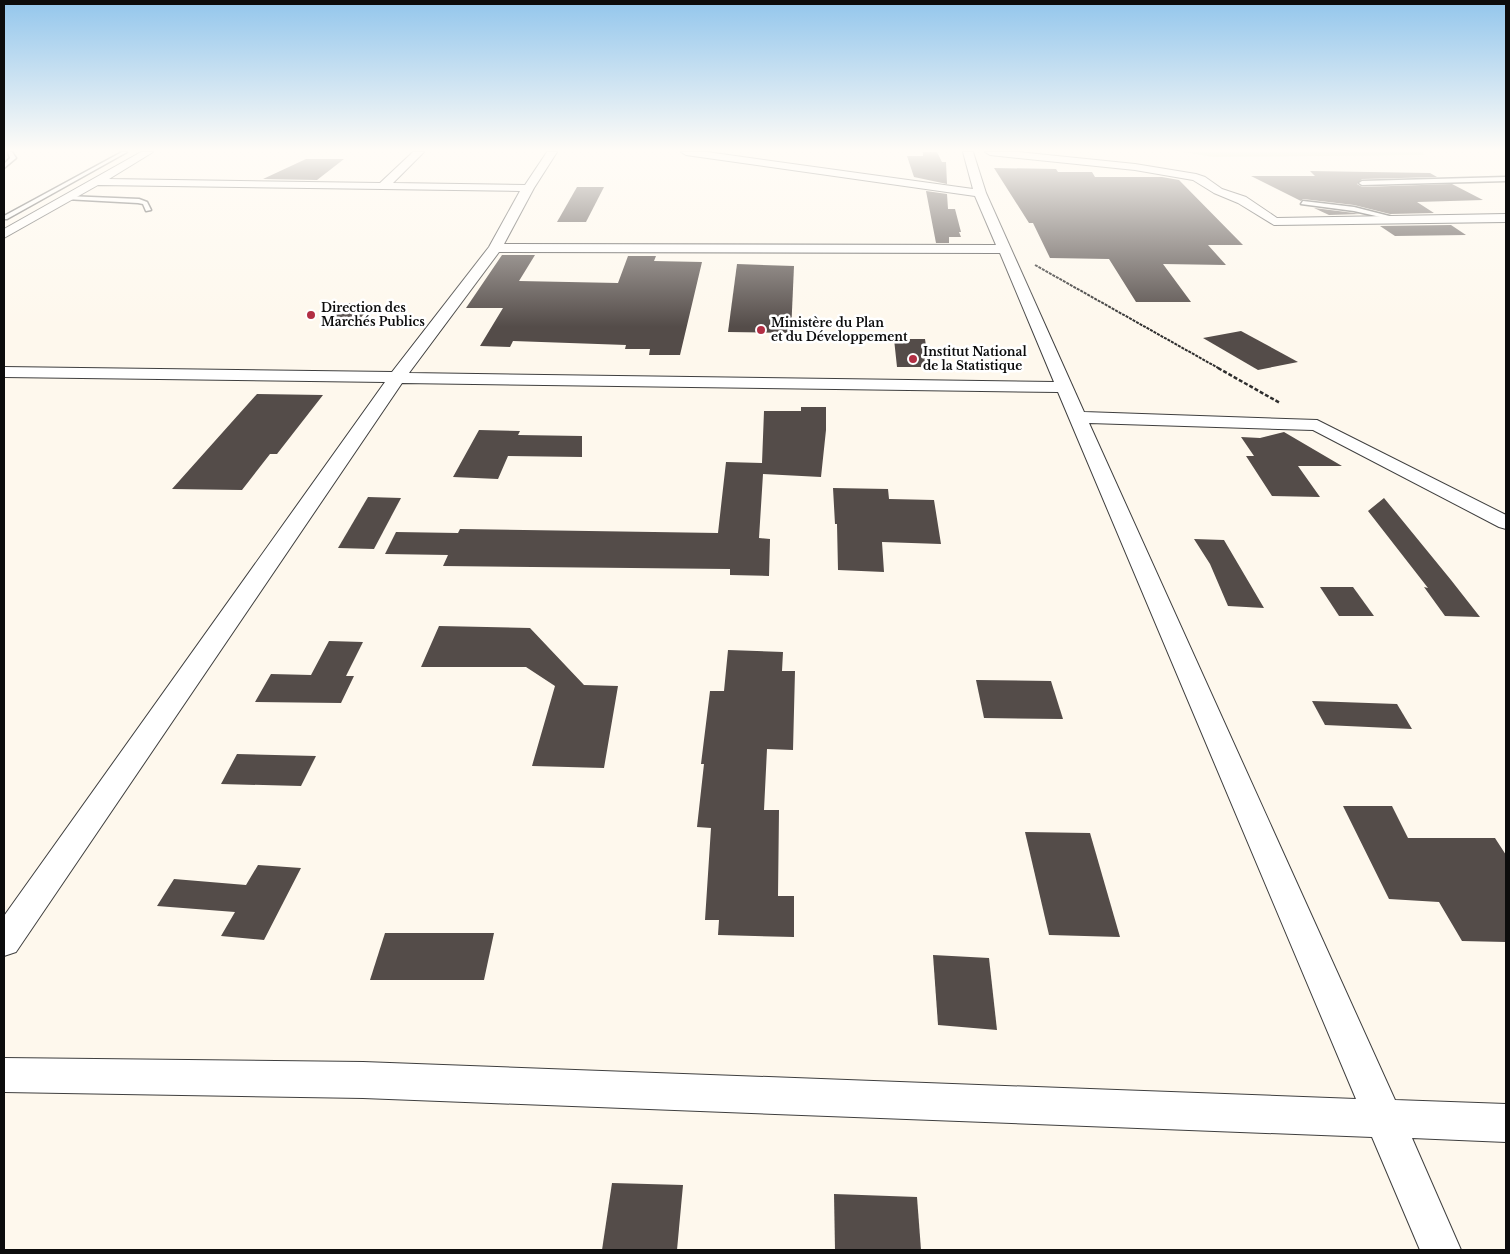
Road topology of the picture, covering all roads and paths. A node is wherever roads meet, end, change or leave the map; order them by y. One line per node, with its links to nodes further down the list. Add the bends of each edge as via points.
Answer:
1 (19, 211): 8 (lane)
2 (45, 211): 7 (street)
3 (516, 211): 12 (street)
4 (988, 211): 13 (street)
5 (1259, 211): 10 (street, via 1283,222)
6 (1357, 211): 10 (lane)
7 (34, 217): 8 (lane); 11 (street)
8 (5, 218)
9 (1506, 218): 10 (street)
10 (1400, 219)
11 (4, 234)
12 (495, 248): 13 (street); 15 (street)
13 (1006, 249): 16 (street); 18 (path)
14 (4, 372): 15 (street)
15 (397, 376): 16 (street); 20 (street)
16 (1066, 387): 17 (street)
17 (1079, 417): 18 (street); 22 (street)
18 (1317, 425): 19 (street)
19 (1506, 523)
20 (4, 942)
21 (4, 1075): 22 (street, via 363,1080)
22 (1384, 1119): 23 (street); 24 (street)
23 (1506, 1123)
24 (1441, 1250)

